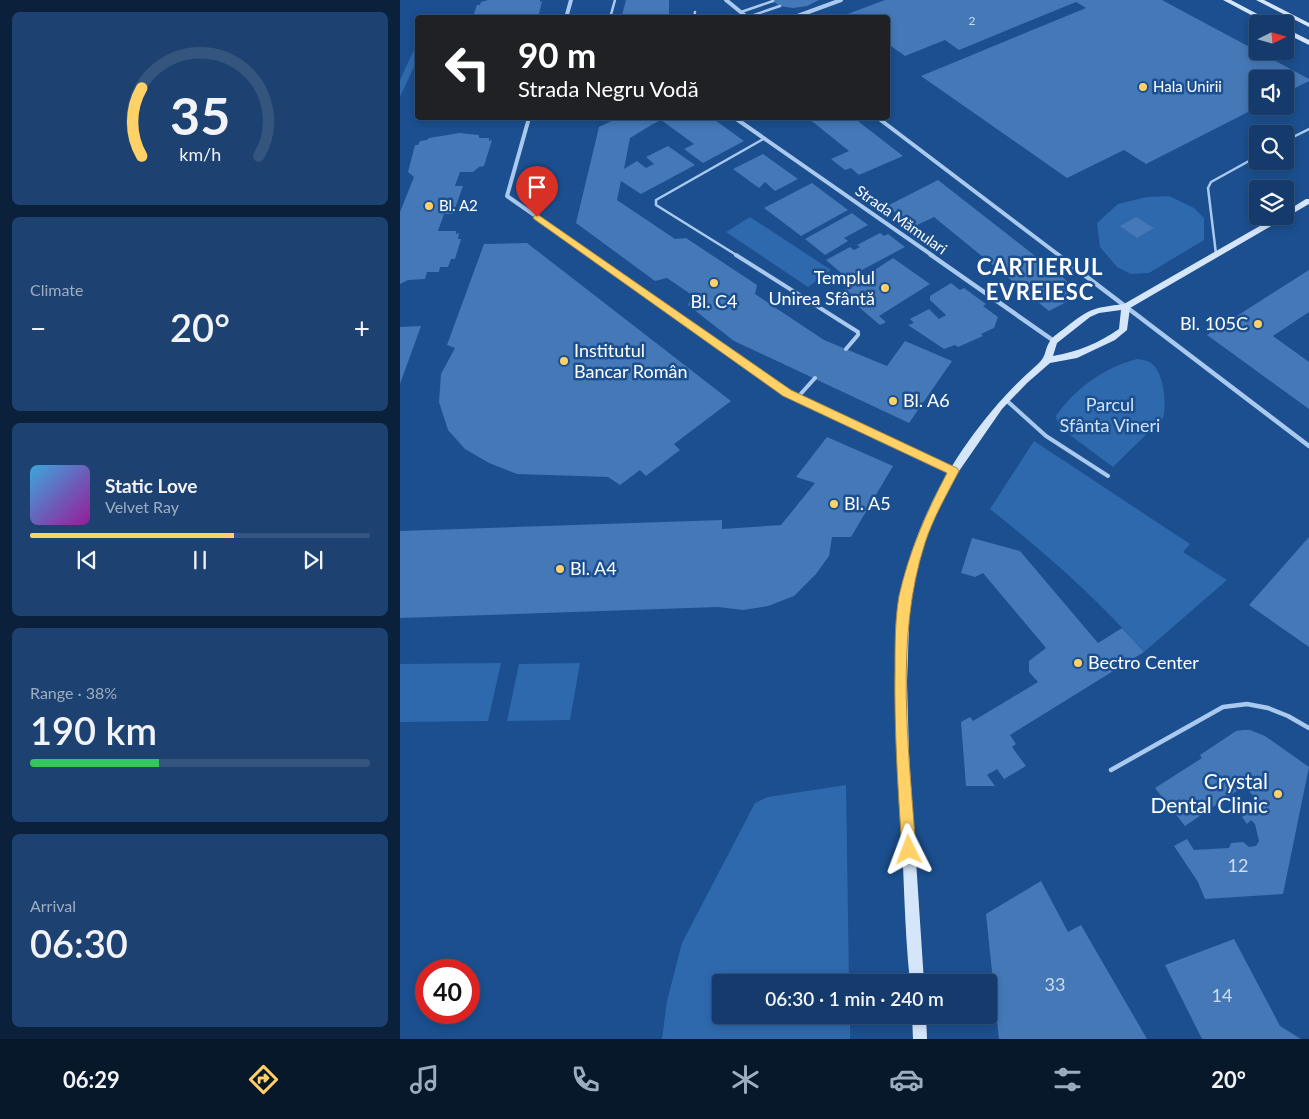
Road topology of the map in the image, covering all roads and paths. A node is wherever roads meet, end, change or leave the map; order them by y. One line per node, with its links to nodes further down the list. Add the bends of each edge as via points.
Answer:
1 (571, 0): 11 (street)
2 (615, 0): 12 (lane)
3 (726, 0): 10 (street)
4 (841, 0): 16 (street)
5 (1226, 0): 17 (street)
6 (1260, 0): 18 (street)
7 (773, 1): 10 (lane)
8 (780, 6): 15 (lane)
9 (695, 12): 13 (lane)
10 (741, 12): 14 (street)
11 (567, 15)
12 (611, 15)
13 (694, 15)
14 (745, 15)
15 (754, 15)
16 (800, 15)
17 (1255, 15)
18 (1309, 25)
19 (1294, 35): 20 (street)
20 (1309, 43)
21 (529, 120): 37 (street, via 507,196)
22 (739, 120): 26 (street, Strada Mămulari)
23 (881, 120): 32 (street)
24 (1309, 128): 25 (lane)
25 (1294, 136)
26 (765, 138): 33 (street, Strada Mămulari); 34 (lane, via 656,200 656,204 858,332)
27 (1249, 161): 31 (lane, via 1210,182)
28 (1309, 201): 29 (street)
29 (1294, 210)
30 (1268, 225): 31 (street)
31 (1216, 254): 32 (street)
32 (1126, 307): 33 (street, via 1092,312); 35 (street, via 1123,330 1112,338 1074,356); 39 (street)
33 (1054, 341): 35 (street)
34 (846, 349)
35 (1048, 360): 38 (street)
36 (815, 378): 37 (lane)
37 (797, 398): 40 (street)
38 (1006, 400): 40 (street); 41 (lane, via 1046,436)
39 (1309, 446)
40 (954, 471): 44 (street, via 932,512 916,552 905,598 902,637 903,754)
41 (1108, 476)
42 (1309, 728): 43 (lane, via 1276,709 1254,704 1223,707)
43 (1111, 770)
44 (917, 974)
45 (919, 1024): 46 (street)
46 (920, 1039)

